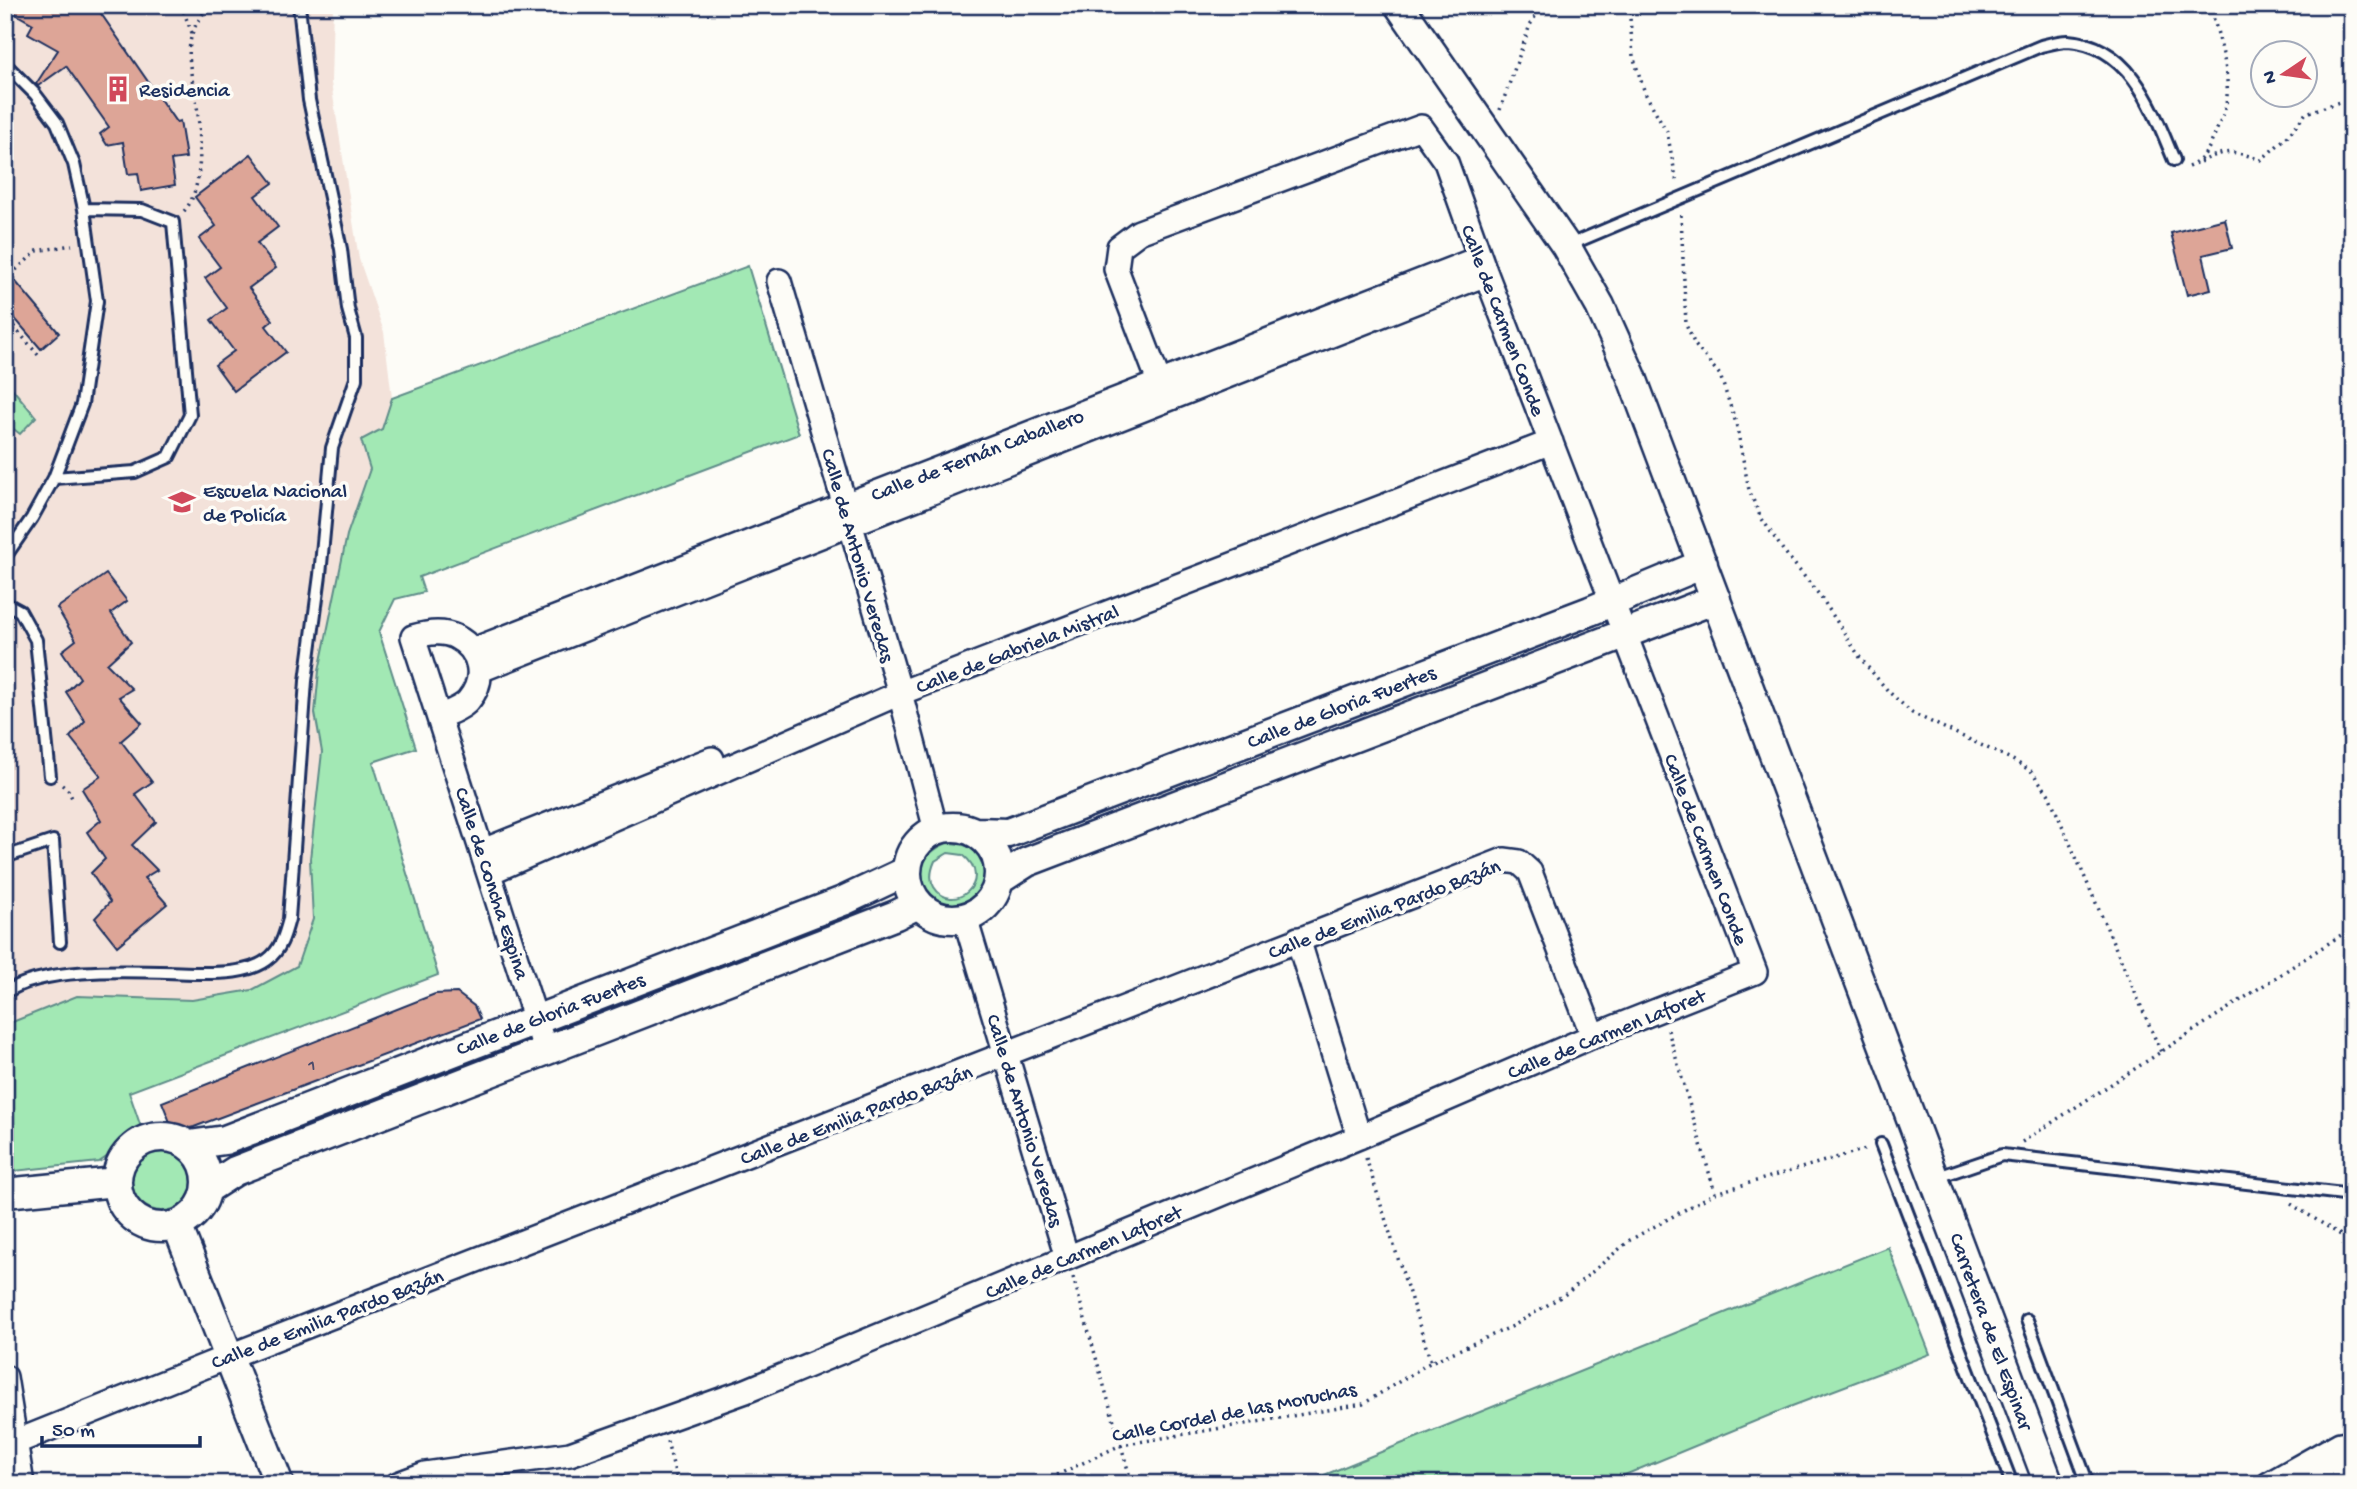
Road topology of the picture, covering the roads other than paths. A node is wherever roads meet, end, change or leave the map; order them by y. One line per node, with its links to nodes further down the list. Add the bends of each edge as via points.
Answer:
1 (299, 5): 34 (lane, via 309,100 356,338 356,379 332,448 306,681 289,919 281,946 266,961 241,970 91,971 39,979)
2 (1399, 5): 6 (street, Carretera de El Espinar)
3 (5, 64): 5 (lane, via 57,122 74,164)
4 (2174, 160): 6 (lane, via 2151,106 2126,68 2099,48 2067,41 2041,46)
5 (84, 209): 11 (lane, via 97,301 82,404); 11 (lane, via 142,211 173,222 190,415 169,457 135,472)
6 (1566, 246): 14 (street, Carretera de El Espinar, via 1631,375)
7 (1483, 266): 9 (street, Calle de Fernán Caballero); 9 (street, Calle de Carmen Conde, via 1446,162 1421,127 1139,232 1119,247 1116,269); 10 (street, Calle de Carmen Conde)
8 (779, 281): 12 (street, Calle de Antonio Veredas)
9 (1162, 391): 12 (street, Calle de Fernán Caballero)
10 (1548, 436): 16 (street, Calle de Carmen Conde); 20 (street, Calle de Gabriela Mistral)
11 (54, 478): 13 (lane)
12 (848, 515): 19 (street, Calle de Fernán Caballero); 20 (street, Calle de Antonio Veredas)
13 (5, 557)
14 (1703, 564): 15 (street, Carretera de El Espinar); 16 (street, Calle de Gloria Fuertes)
15 (1716, 599): 18 (street, Calle de Gloria Fuertes); 42 (street, Carretera de El Espinar)
16 (1612, 602): 18 (street, Calle de Carmen Conde); 24 (street, Calle de Gloria Fuertes, via 1008,833)
17 (5, 603): 22 (lane, via 20,611 36,640)
18 (1624, 634): 28 (street, Calle de Gloria Fuertes, via 1027,862); 33 (street, Calle de Carmen Conde)
19 (477, 660): 21 (street, via 477,687 467,703); 21 (street, Calle de Concha Espina, via 454,636 430,632 413,637)
20 (898, 688): 23 (street, Calle de Antonio Veredas); 26 (street, Calle de Gabriela Mistral)
21 (439, 717): 26 (street, Calle de Concha Espina)
22 (50, 776)
23 (936, 830): 24 (street, via 949,827); 27 (street, via 915,846)
24 (976, 832): 28 (street, via 992,848)
25 (5, 858): 31 (lane, via 53,841)
26 (486, 862): 35 (street, Calle de Concha Espina)
27 (907, 871): 29 (street); 35 (street, Calle de Gloria Fuertes, via 843,901)
28 (999, 880): 30 (street, via 988,904)
29 (918, 904): 30 (street, via 940,918); 37 (street, Calle de Gloria Fuertes)
30 (965, 918): 38 (street, Calle de Antonio Veredas)
31 (60, 942)
32 (1300, 945): 36 (street, Calle de Emilia Pardo Bazán, via 1514,876 1521,883); 38 (street, Calle de Emilia Pardo Bazán); 39 (street)
33 (1755, 972): 36 (street, Calle de Carmen Laforet)
34 (5, 993)
35 (537, 1018): 37 (street, Calle de Concha Espina); 41 (street, Calle de Gloria Fuertes, via 225,1140)
36 (1587, 1039): 39 (street, Calle de Carmen Laforet)
37 (545, 1049): 44 (street, Calle de Gloria Fuertes, via 235,1171)
38 (1008, 1062): 48 (street, Calle de Antonio Veredas); 50 (street, Calle de Emilia Pardo Bazán)
39 (1359, 1137): 48 (street, Calle de Carmen Laforet)
40 (1881, 1144): 58 (lane)
41 (189, 1145): 43 (street, via 176,1138 148,1138 125,1155); 44 (street, via 204,1164)
42 (1935, 1178): 46 (lane, via 2002,1154); 59 (street, Carretera de El Espinar)
43 (116, 1182): 45 (street); 47 (street, via 118,1196 135,1220 156,1227)
44 (207, 1189): 47 (street, via 197,1211)
45 (5, 1193)
46 (2352, 1195)
47 (177, 1225): 50 (street)
48 (1067, 1258): 57 (street, Calle de Carmen Laforet, via 746,1391 570,1454 425,1474)
49 (2027, 1320): 60 (lane)
50 (232, 1362): 53 (street, Calle de Emilia Pardo Bazán); 56 (street)
51 (5, 1377): 53 (street)
52 (2352, 1442): 61 (street, via 2340,1444)
53 (17, 1448): 55 (street)
54 (2352, 1459): 62 (street)
55 (22, 1484)
56 (279, 1484)
57 (398, 1484)
58 (2012, 1484)
59 (2049, 1484)
60 (2088, 1484)
61 (2269, 1484)
62 (2302, 1484)

